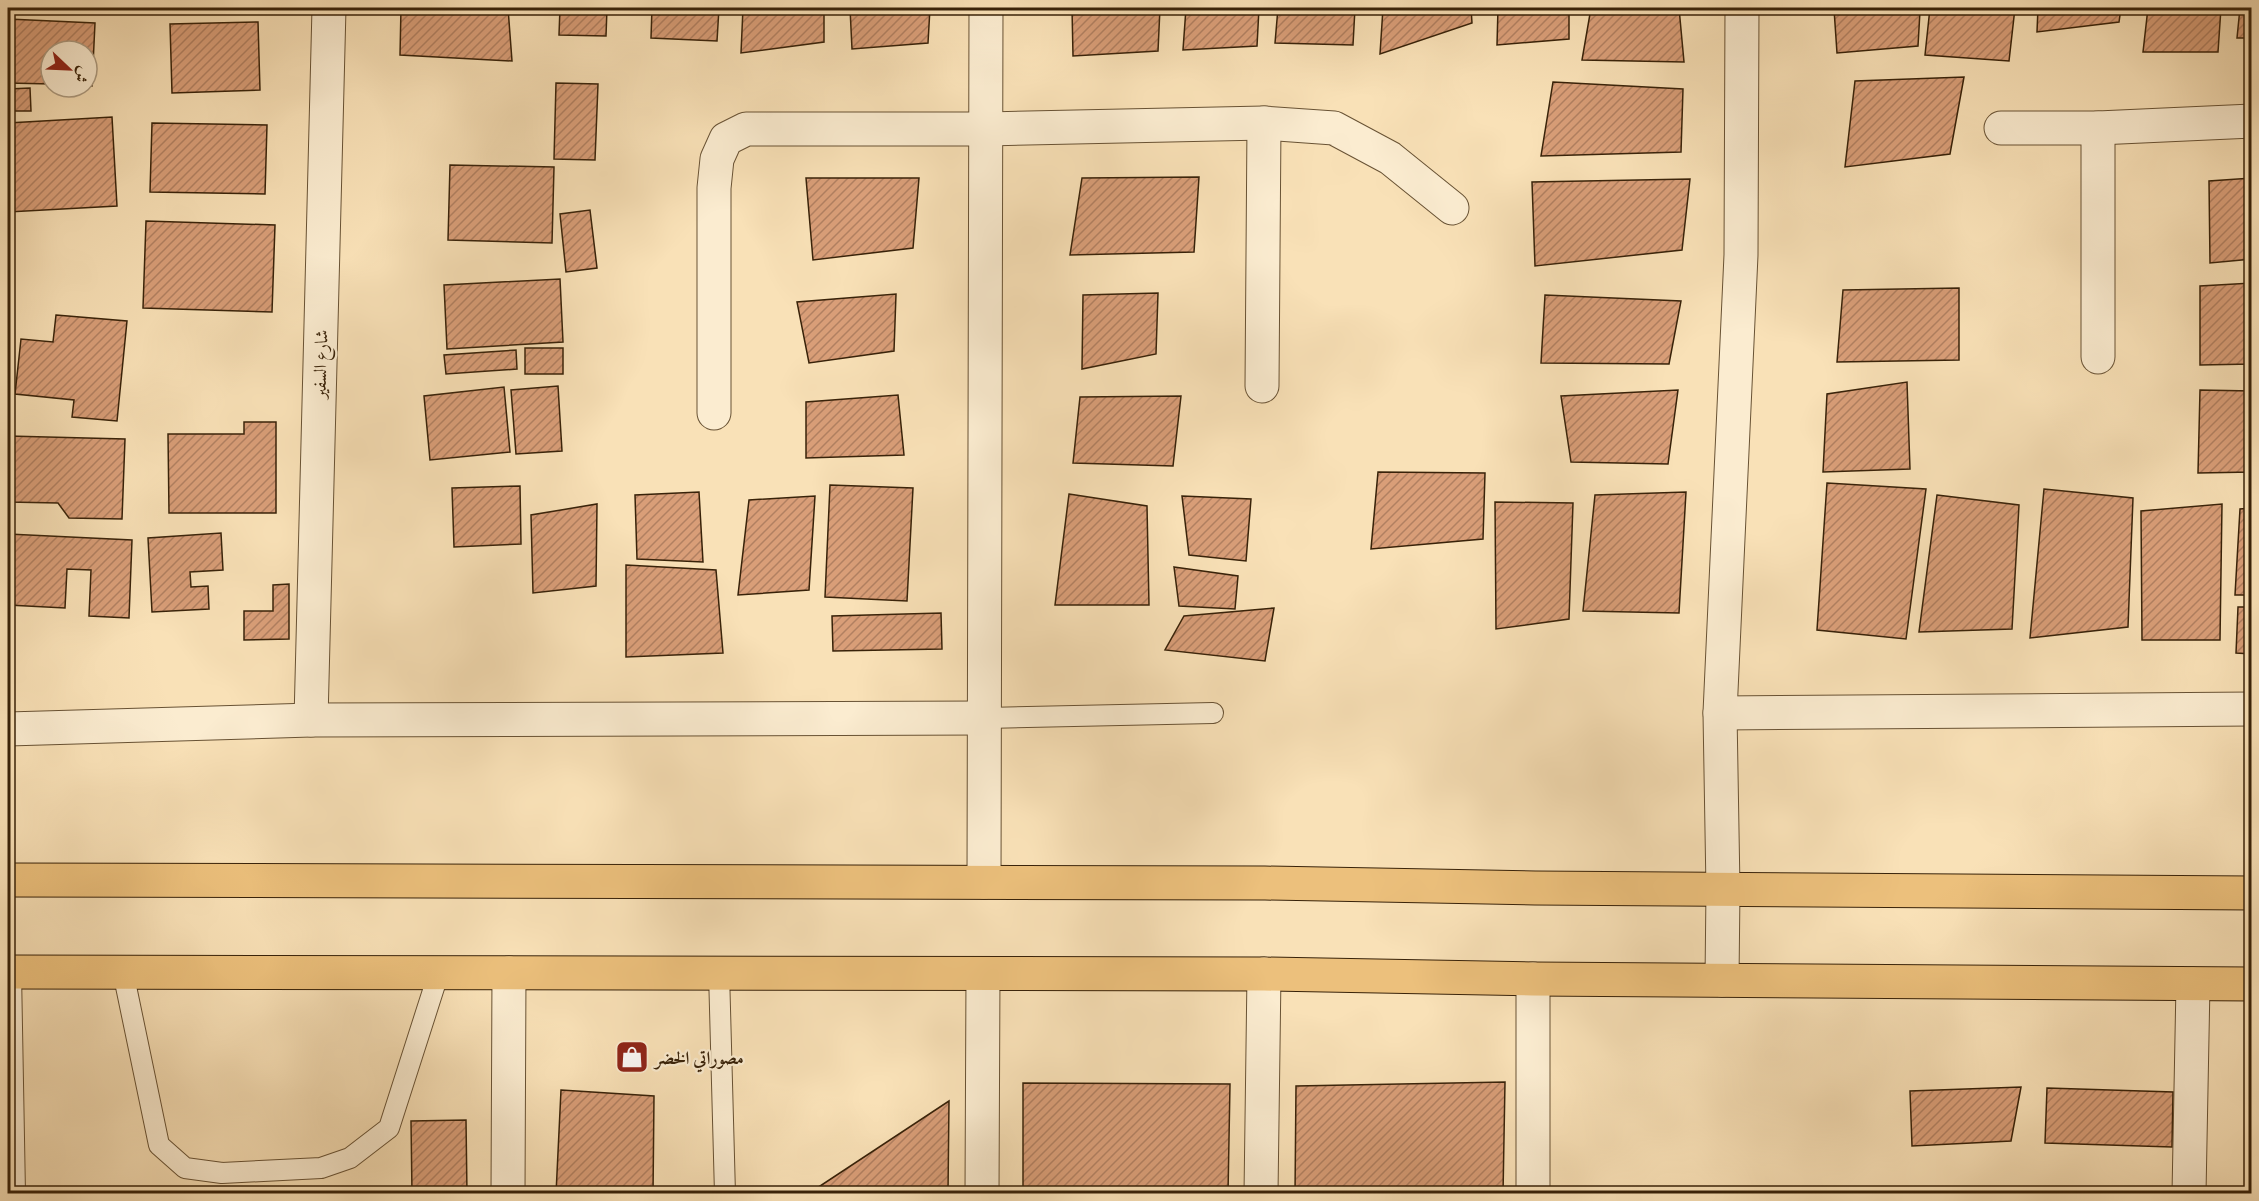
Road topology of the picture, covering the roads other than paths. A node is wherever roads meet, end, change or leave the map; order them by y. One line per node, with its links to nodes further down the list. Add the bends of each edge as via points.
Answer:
1 (329, 8): 17 (street, شارع السفير)
2 (986, 8): 8 (street)
3 (1742, 8): 15 (street, via 1741,255)
4 (2252, 121): 7 (street)
5 (1264, 123): 8 (street); 9 (street, via 1334,128 1390,158); 11 (street)
6 (2001, 128): 7 (street)
7 (2098, 128): 10 (street)
8 (987, 129): 12 (street, via 746,129 726,140 717,159 714,188); 16 (street)
9 (1452, 208)
10 (2098, 357)
11 (1262, 386)
12 (714, 413)
13 (2252, 709): 15 (street)
14 (1213, 713): 16 (lane)
15 (1720, 713): 21 (street)
16 (986, 718): 17 (street); 20 (street)
17 (310, 720): 18 (street)
18 (8, 729)
19 (8, 880): 20 (main road)
20 (984, 882): 21 (main road)
21 (1723, 889): 22 (main road); 31 (street)
22 (2252, 893)
23 (9, 972): 24 (main road); 34 (lane)
24 (123, 972): 25 (main road); 25 (lane, via 159,1145 185,1168 222,1173 321,1168 350,1158 389,1128)
25 (439, 972): 27 (main road)
26 (719, 972): 27 (main road); 28 (main road); 36 (lane)
27 (509, 973): 35 (street)
28 (983, 974): 29 (main road); 37 (street)
29 (1264, 974): 30 (main road); 38 (street)
30 (1533, 979): 31 (main road); 39 (street)
31 (1722, 980): 32 (main road)
32 (2193, 984): 33 (main road); 40 (street)
33 (2252, 984)
34 (15, 1194)
35 (508, 1194)
36 (725, 1194)
37 (982, 1194)
38 (1261, 1194)
39 (1533, 1194)
40 (2189, 1194)

